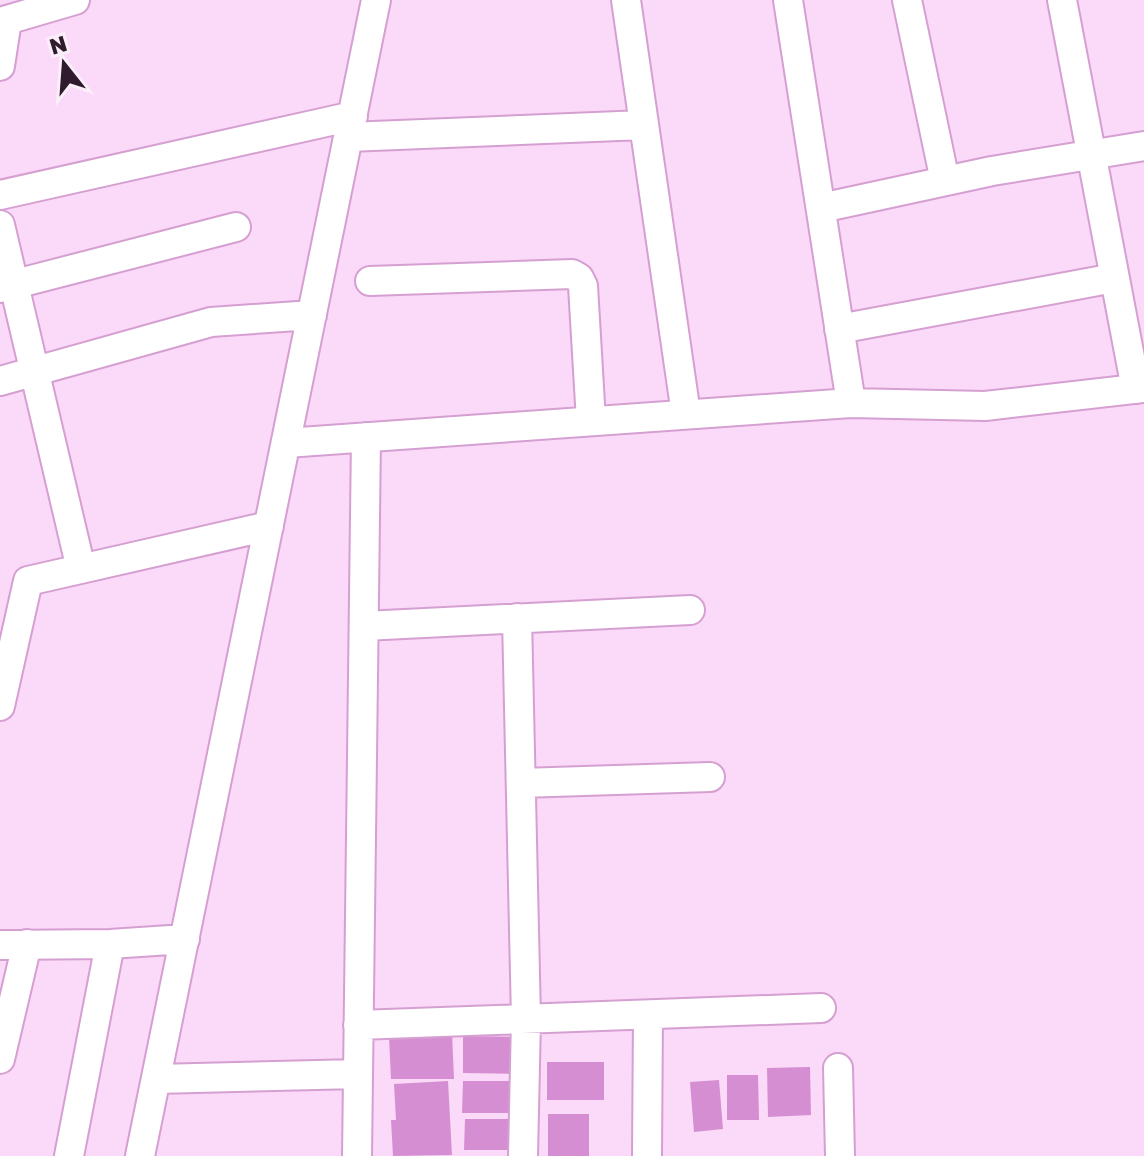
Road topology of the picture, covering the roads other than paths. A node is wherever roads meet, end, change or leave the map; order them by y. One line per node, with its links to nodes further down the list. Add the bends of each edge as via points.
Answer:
1 (75, 0): 7 (street)
2 (376, 0): 10 (street)
3 (626, 0): 9 (street)
4 (788, 0): 15 (street)
5 (907, 0): 13 (street)
6 (1062, 0): 12 (street)
7 (3, 21): 8 (street)
8 (0, 66)
9 (644, 125): 10 (street); 27 (street)
10 (350, 126): 14 (street); 21 (street)
11 (1144, 146): 12 (street)
12 (1091, 155): 13 (street); 18 (street)
13 (945, 181): 15 (street)
14 (0, 195)
15 (821, 208): 22 (street)
16 (0, 225): 20 (street)
17 (236, 227): 20 (street)
18 (1114, 278): 22 (street); 25 (street)
19 (370, 281): 28 (street, via 572,274 579,278)
20 (6, 286): 23 (street)
21 (312, 315): 23 (street, via 211,322); 30 (street)
22 (839, 329): 26 (street)
23 (34, 373): 24 (street); 32 (street)
24 (0, 381)
25 (1140, 388): 26 (street, via 985,406)
26 (851, 403): 27 (street)
27 (686, 414): 28 (street)
28 (591, 421): 29 (street)
29 (366, 437): 30 (street); 37 (street)
30 (286, 443): 31 (street)
31 (269, 526): 32 (street); 41 (street)
32 (81, 569): 33 (street)
33 (28, 581): 34 (street); 38 (street)
34 (0, 587)
35 (690, 610): 36 (street)
36 (517, 618): 37 (street); 40 (street)
37 (364, 626): 47 (street)
38 (0, 706)
39 (710, 777): 40 (street)
40 (521, 783): 46 (street)
41 (185, 939): 43 (street); 51 (street)
42 (14, 944): 43 (street); 48 (street)
43 (110, 944): 52 (street)
44 (821, 1008): 45 (street)
45 (648, 1015): 46 (street); 56 (street)
46 (526, 1019): 47 (street); 55 (street)
47 (358, 1025): 50 (street)
48 (0, 1059)
49 (838, 1068): 57 (street)
50 (358, 1074): 51 (street); 54 (street)
51 (156, 1079): 53 (street)
52 (69, 1156)
53 (140, 1156)
54 (357, 1156)
55 (523, 1156)
56 (647, 1156)
57 (840, 1156)

